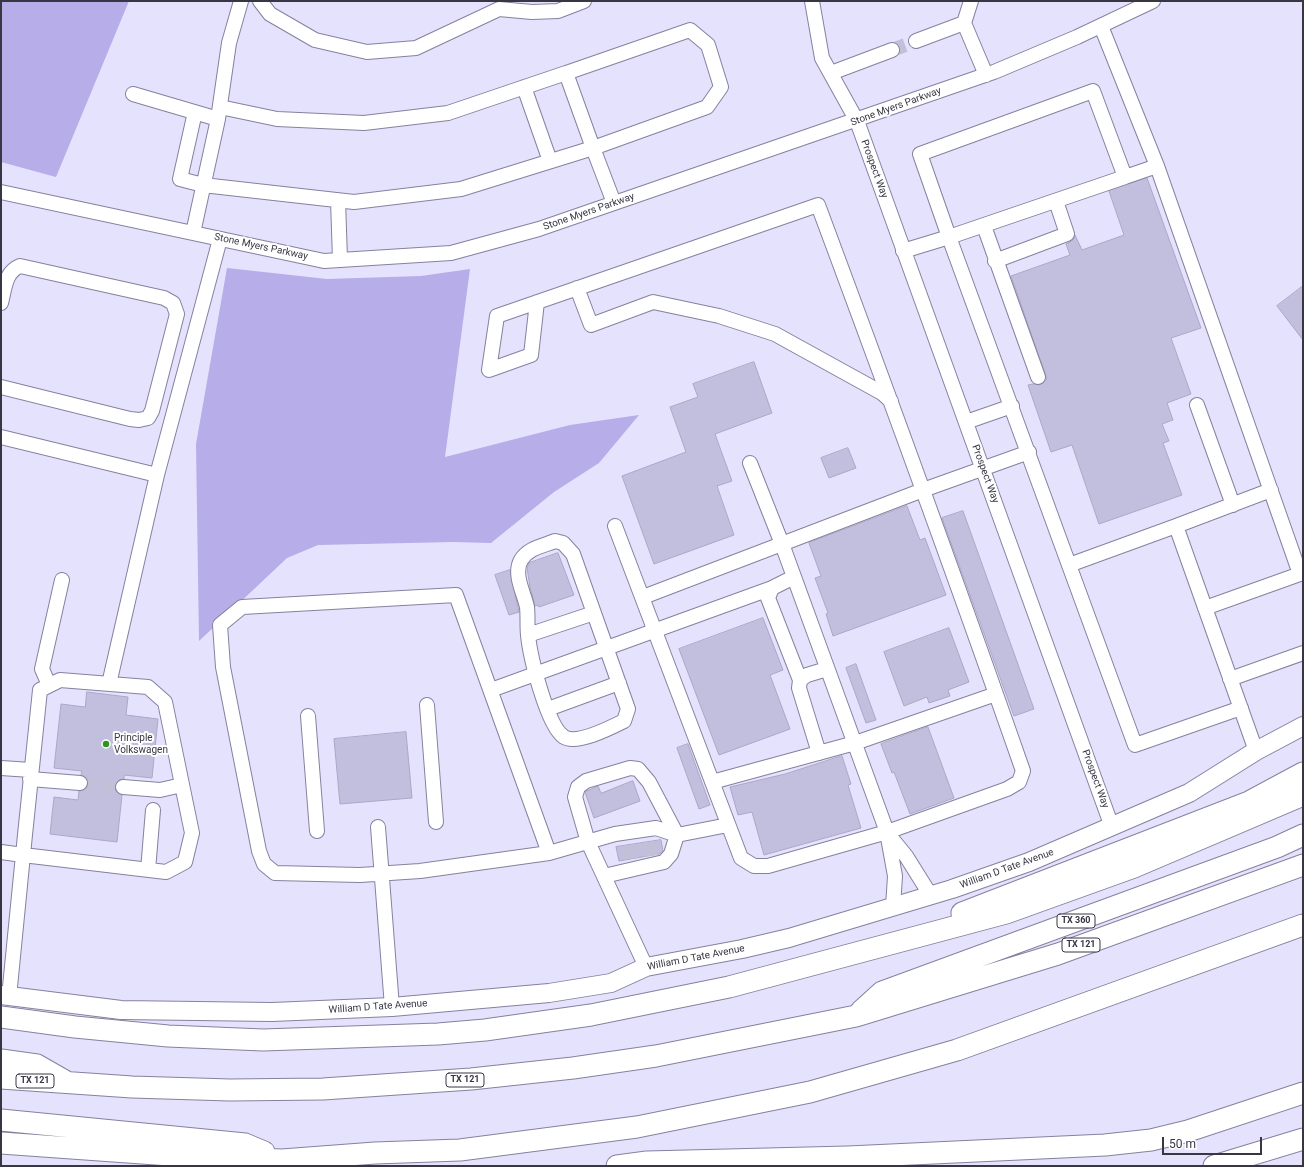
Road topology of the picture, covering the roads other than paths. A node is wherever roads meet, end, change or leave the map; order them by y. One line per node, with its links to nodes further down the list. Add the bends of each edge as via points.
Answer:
1 (241, 1): 18 (street, via 229,43)
2 (260, 1): 7 (street, via 270,14 315,40 367,52 416,48)
3 (584, 1): 7 (street, via 558,11 532,12)
4 (812, 1): 12 (street, Prospect Way, via 822,58)
5 (971, 1): 8 (street)
6 (1153, 1): 9 (street, Stone Myers Parkway)
7 (497, 5)
8 (964, 23): 10 (street); 14 (street)
9 (1102, 26): 14 (street, Stone Myers Parkway); 22 (street)
10 (916, 41)
11 (892, 50): 12 (street)
12 (831, 72): 19 (street, Prospect Way)
13 (566, 73): 15 (street); 20 (street); 20 (street, via 690,30 708,45 721,87 707,107)
14 (986, 75): 19 (street, Stone Myers Parkway)
15 (524, 87): 18 (street, via 448,113 364,123); 21 (street)
16 (134, 94): 17 (street)
17 (195, 112): 18 (street); 24 (street, via 180,179)
18 (219, 113): 24 (street)
19 (857, 120): 28 (street, Stone Myers Parkway); 33 (street, Prospect Way)
20 (593, 148): 21 (street); 28 (street)
21 (550, 161): 26 (street, via 461,189 354,202)
22 (1157, 166): 23 (street); 51 (street)
23 (1125, 177): 27 (street); 31 (street, via 1093,91 920,154)
24 (203, 185): 26 (street); 30 (street)
25 (2, 195): 30 (street, Stone Myers Parkway)
26 (338, 200): 34 (street)
27 (1056, 201): 29 (street); 35 (street, via 1067,234)
28 (614, 204): 34 (street, Stone Myers Parkway, via 539,229 451,253)
29 (984, 226): 31 (street); 35 (street)
30 (193, 233): 32 (street, Stone Myers Parkway)
31 (949, 237): 33 (street); 43 (street)
32 (220, 239): 34 (street, Stone Myers Parkway, via 324,261); 49 (street)
33 (903, 251): 44 (street, Prospect Way)
34 (340, 260)
35 (995, 260): 39 (street)
36 (577, 288): 37 (street); 41 (street, via 591,325 653,302 719,316 775,334 882,393); 41 (street, via 818,205)
37 (537, 302): 37 (street, via 497,316 489,370 531,355)
38 (1, 303): 40 (street, via 8,275 12,269 20,266 164,298 173,303 177,314 148,418 130,419)
39 (1038, 377)
40 (1, 387)
41 (891, 401): 50 (street)
42 (1197, 405): 52 (street)
43 (1012, 406): 44 (street); 46 (street)
44 (966, 422): 48 (street, Prospect Way)
45 (1, 437): 49 (street)
46 (1029, 452): 48 (street); 56 (street)
47 (750, 463): 55 (street)
48 (983, 469): 50 (street); 97 (street, Prospect Way)
49 (157, 475): 73 (street)
50 (923, 490): 55 (street); 76 (street)
51 (1271, 490): 52 (street); 58 (street)
52 (1233, 505): 54 (street)
53 (615, 526): 61 (street)
54 (1176, 526): 56 (street); 62 (street)
55 (782, 544): 57 (street); 61 (street)
56 (1069, 565): 78 (street, via 1135,745)
57 (794, 577): 60 (street); 68 (street)
58 (1302, 578): 62 (street)
59 (62, 580): 74 (street, via 42,670)
60 (772, 588): 64 (street); 71 (street, via 768,598)
61 (643, 597): 64 (street)
62 (1205, 608): 70 (street)
63 (594, 613): 65 (street); 65 (street, via 573,554 563,543 555,541 531,550 519,566 518,572 527,608); 66 (street)
64 (656, 630): 66 (street); 88 (street)
65 (528, 635): 69 (street)
66 (607, 648): 69 (street); 72 (street)
67 (1303, 652): 70 (street)
68 (828, 669): 71 (street, via 807,675); 82 (street)
69 (535, 674): 75 (street); 79 (street)
70 (1230, 679): 78 (street)
71 (800, 680): 84 (street, via 799,688)
72 (619, 683): 79 (street); 79 (street, via 628,709 624,721 612,727 576,740 565,737 555,726)
73 (109, 684): 74 (street, via 60,680); 90 (street, via 148,686 165,702)
74 (49, 685): 87 (street, via 40,690)
75 (492, 690): 104 (street); 108 (street, via 456,595 242,607 220,625 222,667 259,851 264,864 275,873 297,875)
76 (996, 694): 82 (street); 99 (street, via 1023,771 1019,782 1007,789)
77 (427, 705): 94 (street)
78 (1241, 708): 83 (street)
79 (548, 709)
80 (308, 716): 98 (street)
81 (1303, 726): 83 (main road, William D Tate Avenue)
82 (854, 743): 84 (street); 99 (street)
83 (1256, 751): 97 (main road, William D Tate Avenue, via 1188,793)
84 (819, 753): 88 (street)
85 (1, 768): 87 (street)
86 (1303, 773): 113 (highway, via 1250,802 931,924)
87 (30, 775): 89 (street); 105 (street)
88 (712, 782): 95 (street)
89 (80, 783)
90 (182, 785): 91 (street, via 160,790); 107 (street, via 192,833 186,862 166,872)
91 (123, 787)
92 (1303, 795): 113 (highway, via 1127,870 1006,913)
93 (153, 810): 107 (street)
94 (436, 822)
95 (728, 825): 99 (street, via 741,858 754,866 768,866); 100 (street)
96 (378, 827): 108 (street)
97 (1112, 827): 110 (main road, William D Tate Avenue, via 1029,862)
98 (318, 831)
99 (887, 832): 110 (street, via 906,856); 111 (street, via 895,876)
100 (677, 835): 102 (street, via 656,828 648,836); 102 (street, via 649,782 638,769 630,768 586,781 578,787 575,797); 109 (street, via 671,854 664,862 632,864)
101 (1303, 835): 117 (highway, TX 360, via 1277,847 882,992)
102 (588, 842): 104 (street); 109 (street)
103 (1, 852): 105 (street)
104 (549, 853): 108 (street)
105 (23, 856): 107 (street); 115 (street)
106 (1303, 865): 117 (highway, TX 121, via 1058,954)
107 (148, 870)
108 (381, 874): 116 (street)
109 (604, 876): 114 (street)
110 (931, 896): 111 (main road, William D Tate Avenue)
111 (893, 907): 114 (main road, William D Tate Avenue, via 742,949)
112 (1303, 925): 127 (highway, via 957,1050 810,1092 637,1128 460,1150)
113 (921, 935): 118 (highway, via 771,977 680,998 561,1020 446,1034 303,1040 216,1039 130,1033)
114 (646, 966): 116 (main road, William D Tate Avenue, via 611,983 549,993)
115 (5, 996): 116 (main road, William D Tate Avenue, via 121,1010 272,1012)
116 (392, 1007)
117 (856, 1016): 121 (highway, TX 121, via 656,1056 471,1079 322,1089 230,1090)
118 (1, 1017)
119 (1, 1060): 121 (highway, via 37,1065)
120 (1, 1078): 121 (highway, TX 121)
121 (69, 1084)
122 (1303, 1093): 126 (highway, via 1188,1131 1151,1140)
123 (1, 1120): 127 (highway, via 245,1144)
124 (1303, 1139): 130 (highway)
125 (1, 1143): 127 (highway)
126 (1105, 1145): 128 (highway, via 848,1157 647,1162); 129 (highway, via 1078,1158)
127 (282, 1160)
128 (617, 1166)
129 (958, 1166)
130 (1214, 1166)

